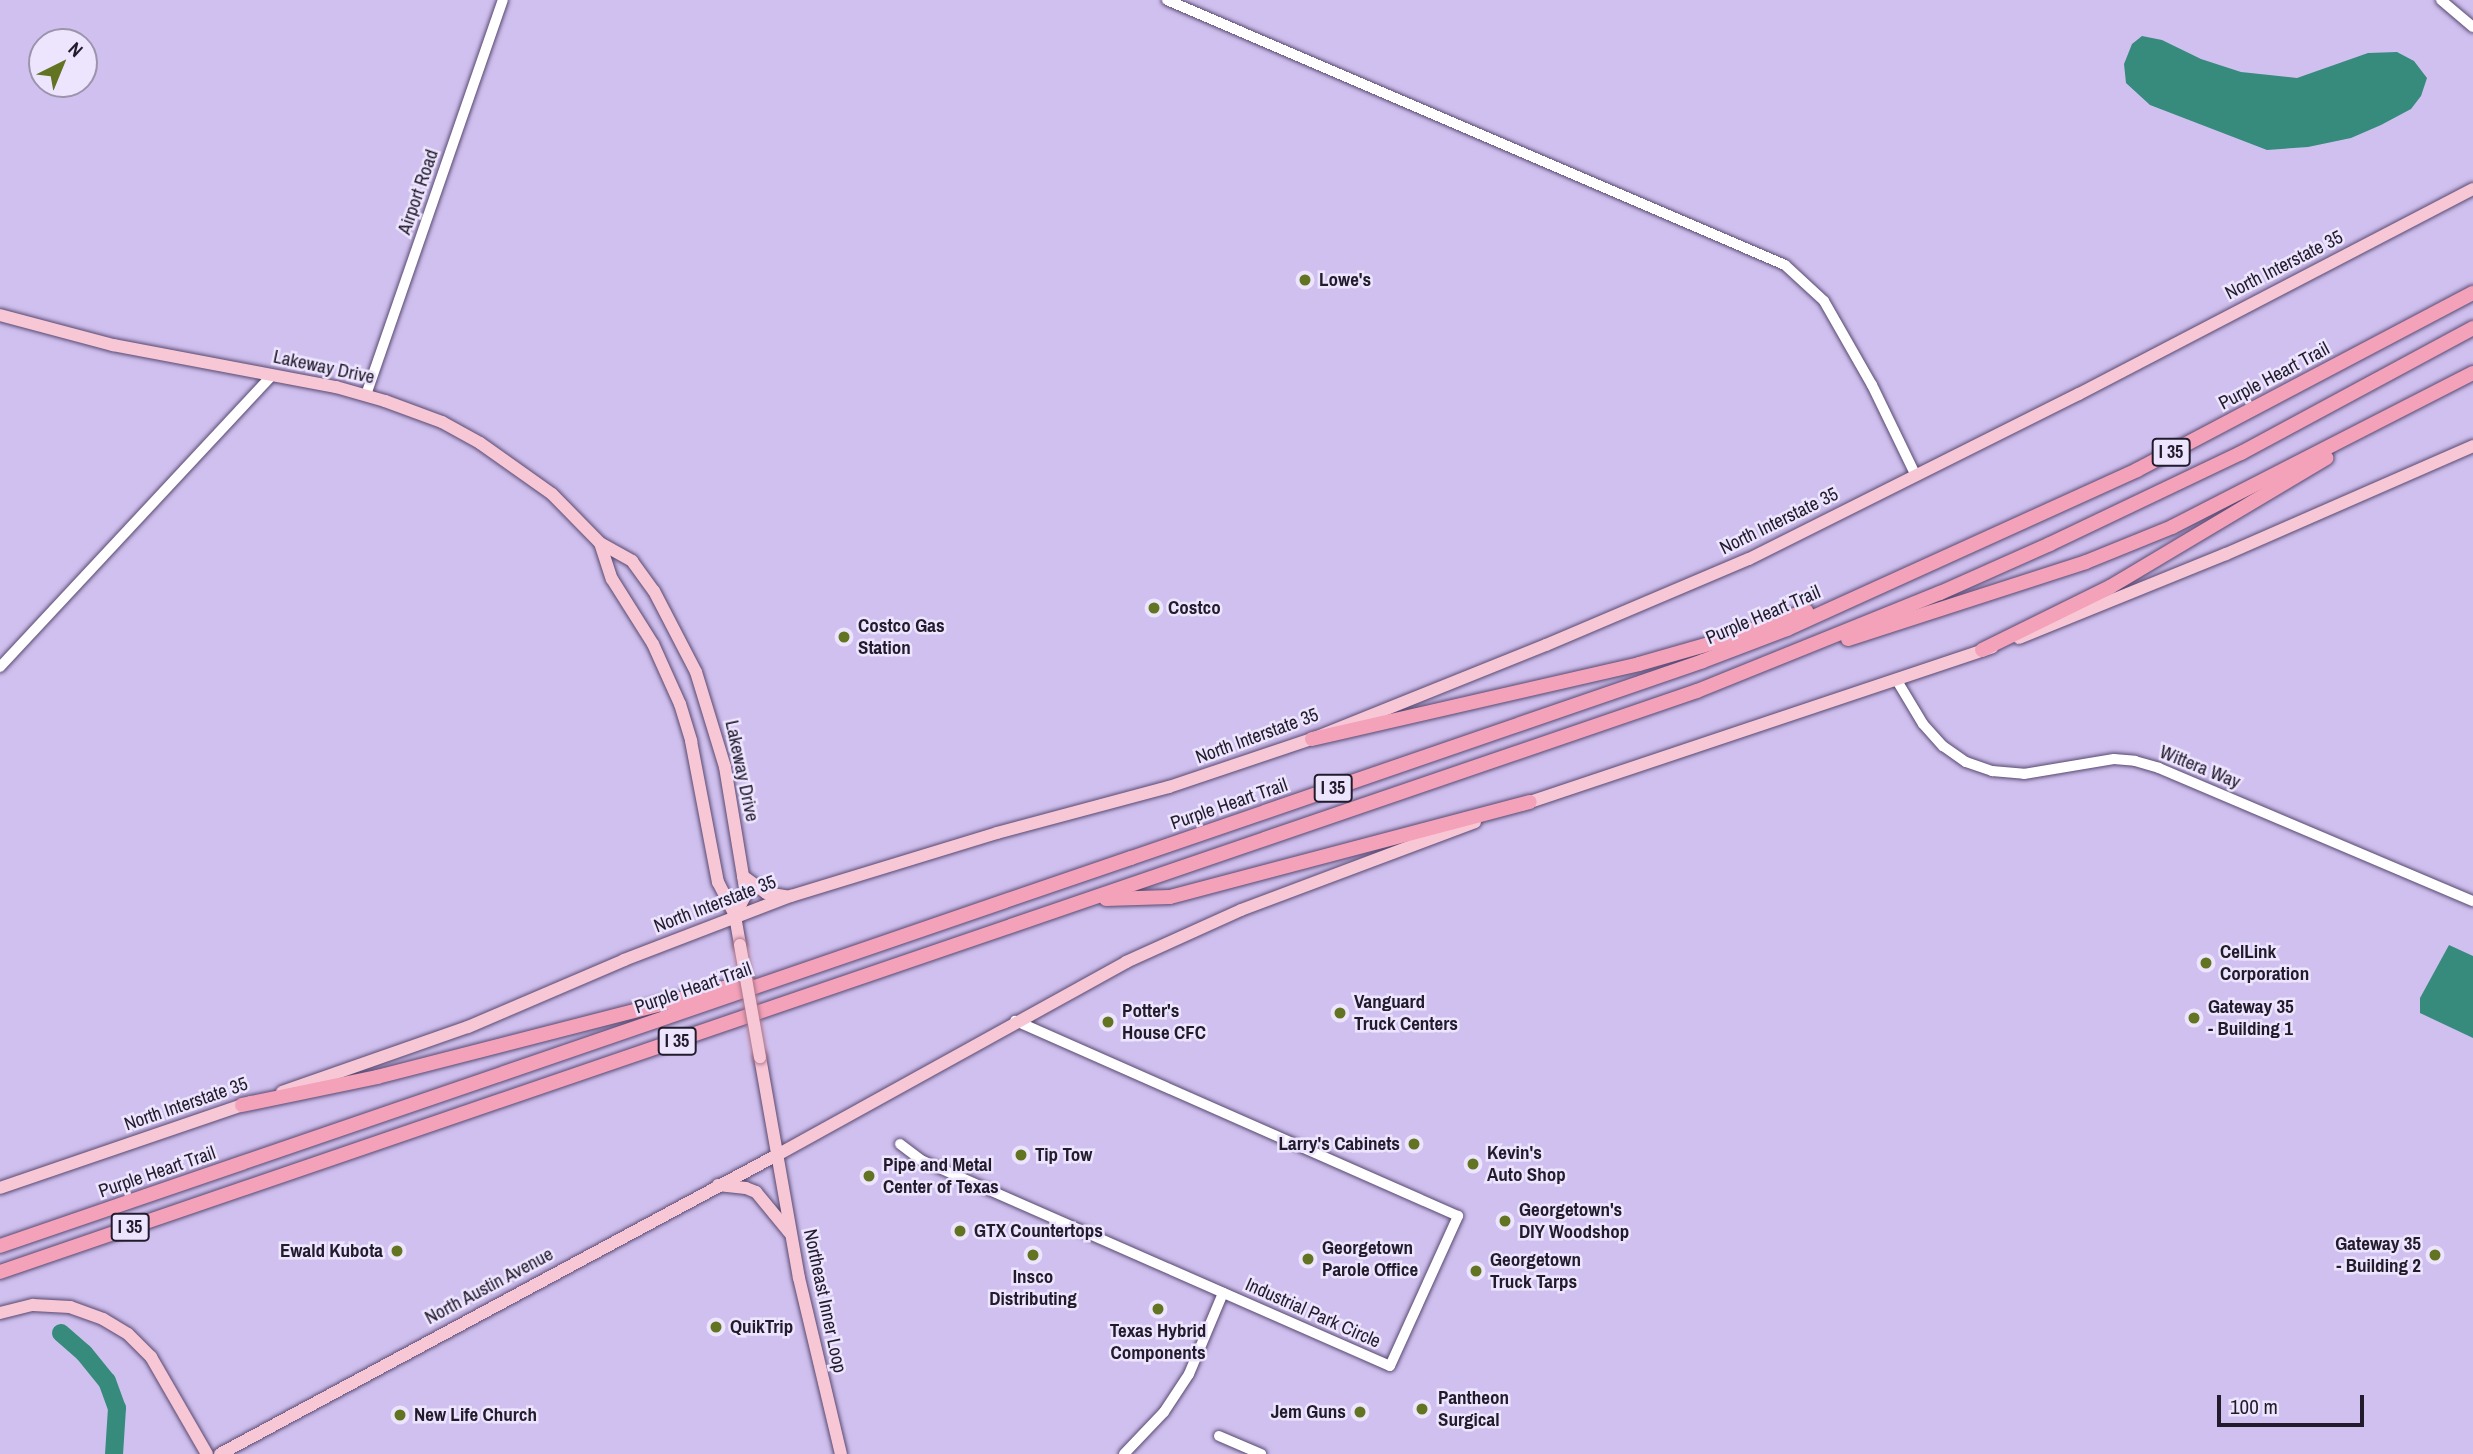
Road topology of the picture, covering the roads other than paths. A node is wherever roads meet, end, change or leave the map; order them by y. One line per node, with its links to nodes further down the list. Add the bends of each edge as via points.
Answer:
1 (503, 0): 11 (street, Airport Road)
2 (1167, 0): 14 (street, via 1785,265 1824,301)
3 (2441, 0): 4 (street)
4 (2473, 27)
5 (2473, 189): 14 (main road, North Interstate 35)
6 (2473, 293): 16 (highway, Purple Heart Trail / I 35, via 2137,470)
7 (0, 315): 10 (main road, Lakeway Drive, via 68,335)
8 (2473, 328): 18 (highway, I 35, via 2150,497 1940,593)
9 (2473, 373): 12 (highway)
10 (271, 376): 11 (main road, Lakeway Drive); 19 (street)
11 (366, 395): 15 (main road, Lakeway Drive, via 442,422 500,455 558,499)
12 (2382, 422): 17 (highway, via 2110,587); 18 (highway, via 2128,546 1878,631)
13 (2468, 448): 17 (main road, via 2226,554)
14 (1916, 476): 21 (main road, North Interstate 35, via 1718,572)
15 (600, 543): 23 (main road, Lakeway Drive, via 632,561 654,591 696,672 722,755); 27 (main road, Lakeway Drive, via 612,579 653,644 680,704 718,882)
16 (1860, 594): 21 (highway, via 1639,664); 28 (highway, Purple Heart Trail / I 35, via 1787,629 1703,661)
17 (1982, 650): 20 (main road)
18 (1791, 654): 25 (highway, I 35, via 1553,742)
19 (0, 667)
20 (1896, 679): 22 (main road); 26 (street, Wittera Way, via 1923,724 1966,762 1992,771 2024,774 2135,761)
21 (1312, 739): 24 (main road, North Interstate 35, via 1169,787 996,833)
22 (1530, 802): 25 (highway, via 1170,897); 29 (main road, via 1241,910 1126,962)
23 (743, 876): 24 (main road, via 766,893); 27 (main road, Lakeway Drive, via 746,894)
24 (791, 896): 27 (main road, North Interstate 35)
25 (1094, 900): 37 (highway, I 35)
26 (2473, 901)
27 (735, 916): 30 (main road, North Interstate 35, via 468,1027); 32 (main road, Lakeway Drive, bridge)
28 (802, 971): 30 (highway, via 719,988 377,1077); 36 (highway, Purple Heart Trail / I 35)
29 (1015, 1021): 32 (main road); 38 (street, Industrial Park Circle, via 1458,1216 1390,1366)
30 (242, 1105): 34 (main road, North Interstate 35)
31 (900, 1144): 38 (street, Industrial Park Circle, via 921,1160)
32 (777, 1155): 33 (main road, North Austin Avenue); 35 (main road, Northeast Inner Loop)
33 (718, 1185): 35 (main road, via 756,1192); 42 (main road, North Austin Avenue)
34 (0, 1188)
35 (791, 1233): 43 (main road, Northeast Inner Loop)
36 (0, 1246)
37 (0, 1272)
38 (1223, 1293): 44 (street, via 1189,1374 1164,1412)
39 (0, 1312): 41 (main road, via 33,1305 70,1307 128,1334 151,1357)
40 (1219, 1436): 45 (street)
41 (207, 1454)
42 (220, 1454)
43 (841, 1454)
44 (1124, 1454)
45 (1261, 1454)

